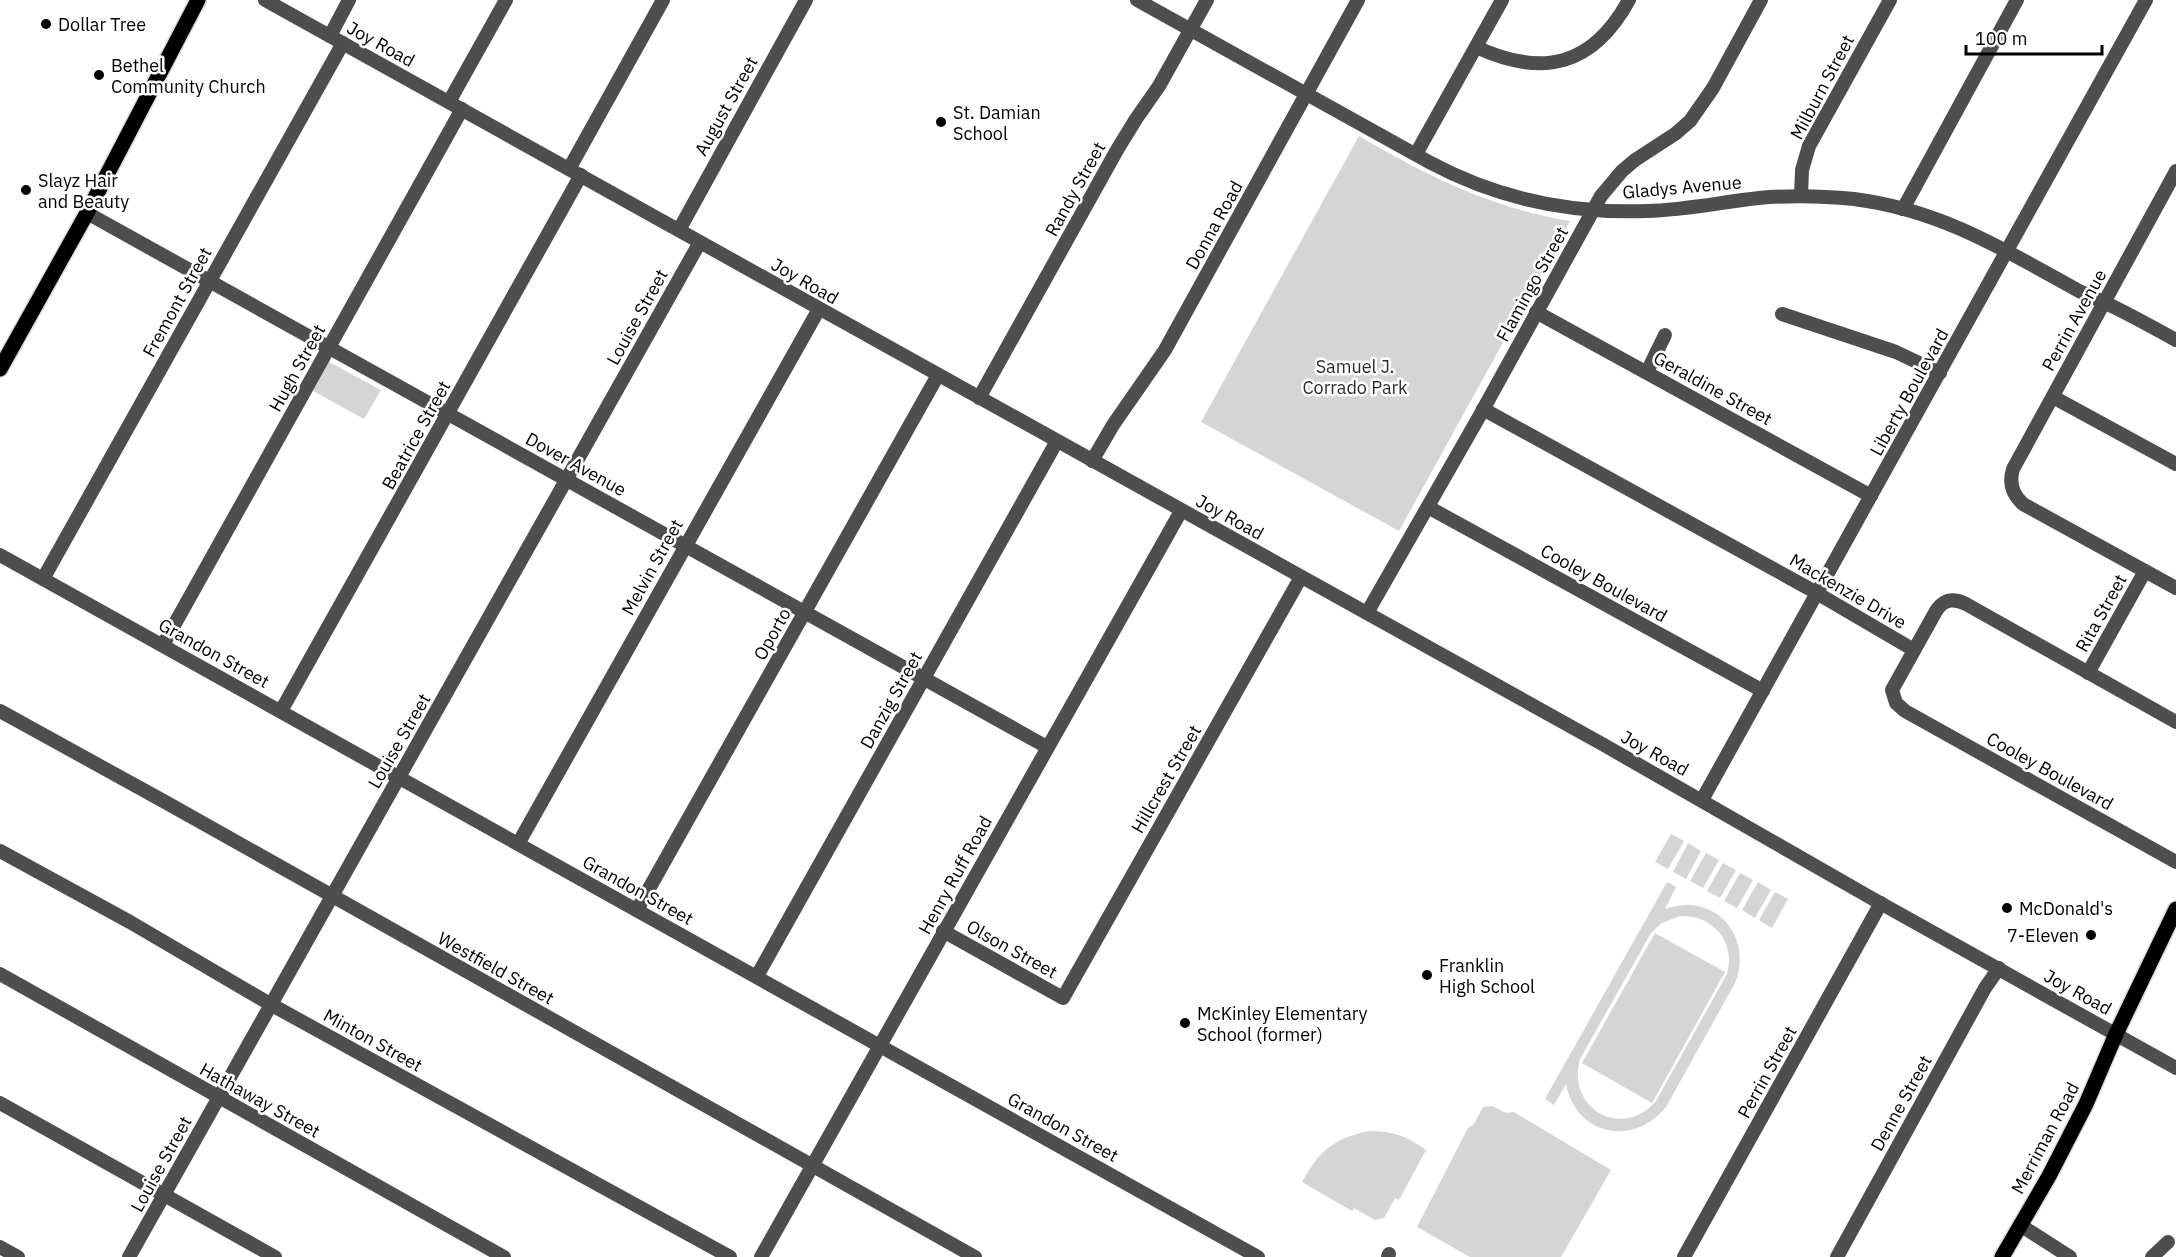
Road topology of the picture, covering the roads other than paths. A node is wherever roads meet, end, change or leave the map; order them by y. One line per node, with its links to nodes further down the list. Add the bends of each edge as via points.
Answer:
1 (198, 0): 28 (main road)
2 (265, 0): 17 (street, Joy Road)
3 (349, 0): 17 (street)
4 (506, 0): 21 (street, Hugh Street)
5 (663, 0): 24 (street, Beatrice Street)
6 (806, 0): 29 (street, August Street)
7 (1137, 0): 16 (street, Gladys Avenue)
8 (1207, 0): 16 (street, Randy Street)
9 (1358, 0): 20 (street, Donna Road)
10 (1502, 0): 19 (street)
11 (1629, 0): 19 (street, via 1607,34 1588,49 1561,60 1512,61)
12 (1761, 0): 27 (street, Flamingo Street, via 1690,121 1622,171)
13 (1890, 0): 25 (street, Milburn Street, via 1809,146 1802,170)
14 (2017, 0): 26 (street)
15 (2146, 0): 31 (street, Liberty Boulevard)
16 (1191, 29): 20 (street, Gladys Avenue); 45 (street, Randy Street, via 1117,150)
17 (330, 36): 18 (street, Joy Road)
18 (343, 43): 21 (street, Joy Road); 32 (street, Fremont Street)
19 (1476, 47): 22 (street)
20 (1307, 93): 22 (street, Gladys Avenue); 49 (street, Donna Road, via 1165,350)
21 (455, 106): 24 (street, Joy Road); 39 (street, Hugh Street)
22 (1416, 154): 27 (street, Gladys Avenue, via 1469,182 1505,194)
23 (2176, 171): 33 (street, Perrin Avenue)
24 (575, 172): 29 (street, Joy Road); 47 (street, Beatrice Street)
25 (1801, 196): 26 (street, Gladys Avenue); 27 (street, Gladys Avenue, via 1648,211)
26 (1903, 209): 31 (street, Gladys Avenue, via 1953,225)
27 (1593, 210): 35 (street, Flamingo Street)
28 (87, 213): 32 (street, Dover Avenue); 40 (main road)
29 (679, 230): 30 (street, Joy Road)
30 (700, 242): 34 (street, Joy Road); 51 (street, Louise Street)
31 (2006, 251): 33 (street, Gladys Avenue); 42 (street, Liberty Boulevard)
32 (210, 281): 39 (street, Dover Avenue); 59 (street, Fremont Street)
33 (2105, 303): 38 (street, Gladys Avenue); 44 (street, Perrin Avenue)
34 (819, 309): 43 (street, Joy Road); 55 (street, Melvin Street)
35 (1536, 312): 41 (street, Geraldine Street); 46 (street, Flamingo Street)
36 (1782, 314): 42 (street, via 1896,352)
37 (1665, 335): 41 (street)
38 (2176, 340)
39 (329, 347): 47 (street, Dover Avenue); 64 (street, Hugh Street)
40 (0, 369)
41 (1647, 372): 52 (street, Geraldine Street)
42 (1940, 373): 52 (street, Liberty Boulevard)
43 (938, 375): 45 (street, Joy Road); 62 (street, Oporto)
44 (2053, 397): 50 (street); 57 (street, Perrin Avenue, via 2013,468 2012,488 2028,507)
45 (979, 398): 48 (street, Joy Road)
46 (1483, 409): 53 (street, Flamingo Street); 61 (street, Mackenzie Drive)
47 (448, 414): 51 (street, Dover Avenue); 70 (street, Beatrice Street)
48 (1057, 441): 49 (street, Joy Road); 67 (street, Danzig Street)
49 (1092, 461): 54 (street, Joy Road)
50 (2176, 464)
51 (567, 480): 55 (street, Dover Avenue); 73 (street, Louise Street)
52 (1872, 496): 61 (street, Liberty Boulevard)
53 (1428, 507): 63 (street, Flamingo Street); 68 (street, Cooley Boulevard)
54 (1181, 511): 58 (street, Joy Road); 72 (street, Henry Ruff Road)
55 (685, 546): 62 (street, Dover Avenue); 75 (street, Melvin Street)
56 (0, 555): 59 (street, Grandon Street)
57 (2145, 571): 60 (street); 66 (street, Rita Street)
58 (1301, 577): 63 (street, Joy Road); 86 (street, Hillcrest Street)
59 (44, 579): 64 (street, Grandon Street)
60 (2176, 588)
61 (1817, 595): 65 (street, Mackenzie Drive); 68 (street, Liberty Boulevard)
62 (805, 612): 67 (street, Dover Avenue); 81 (street, Oporto)
63 (1367, 613): 74 (street, Joy Road)
64 (163, 645): 70 (street, Grandon Street)
65 (1914, 650): 66 (street, Mackenzie Drive, via 1939,607 1954,600); 77 (street, Cooley Boulevard, via 1892,690 1900,707)
66 (2088, 673): 71 (street, Mackenzie Drive)
67 (924, 678): 72 (street, Dover Avenue); 85 (street, Danzig Street)
68 (1763, 692): 74 (street, Liberty Boulevard)
69 (0, 711): 78 (street, Westfield Street)
70 (281, 711): 73 (street, Grandon Street)
71 (2176, 722)
72 (1047, 747): 82 (street, Henry Ruff Road)
73 (399, 777): 75 (street, Grandon Street); 78 (street, Louise Street)
74 (1702, 800): 79 (street, Joy Road)
75 (518, 844): 81 (street, Grandon Street)
76 (0, 851): 87 (street, Minton Street)
77 (2176, 862)
78 (332, 897): 87 (street, Louise Street); 93 (street, Westfield Street)
79 (1881, 903): 83 (street, Joy Road); 106 (street, Perrin Street)
80 (2176, 909): 88 (main road, Merriman Road)
81 (637, 910): 85 (street, Grandon Street)
82 (944, 931): 86 (street, Olson Street); 89 (street, Henry Ruff Road)
83 (1999, 968): 88 (street, Joy Road); 107 (street, Denne Street)
84 (0, 974): 91 (street, Hathaway Street)
85 (757, 976): 89 (street, Grandon Street)
86 (1063, 998)
87 (270, 1004): 91 (street, Louise Street); 102 (street, Minton Street)
88 (2116, 1034): 90 (street, Joy Road); 95 (main road, Merriman Road, via 2070,1136)
89 (879, 1044): 93 (street, Henry Ruff Road); 105 (street, Grandon Street)
90 (2176, 1068)
91 (219, 1098): 94 (street, Louise Street); 101 (street, Hathaway Street)
92 (0, 1103): 94 (street)
93 (812, 1165): 103 (street, Henry Ruff Road); 104 (street, Westfield Street)
94 (164, 1195): 99 (street, Louise Street); 100 (street)
95 (2020, 1226): 108 (main road, Merriman Road); 109 (street)
96 (2168, 1242): 110 (street)
97 (0, 1247): 98 (street)
98 (18, 1257)
99 (129, 1257)
100 (275, 1257)
101 (504, 1257)
102 (730, 1257)
103 (761, 1257)
104 (975, 1257)
105 (1258, 1257)
106 (1684, 1257)
107 (1837, 1257)
108 (2002, 1257)
109 (2070, 1257)
110 (2152, 1257)

